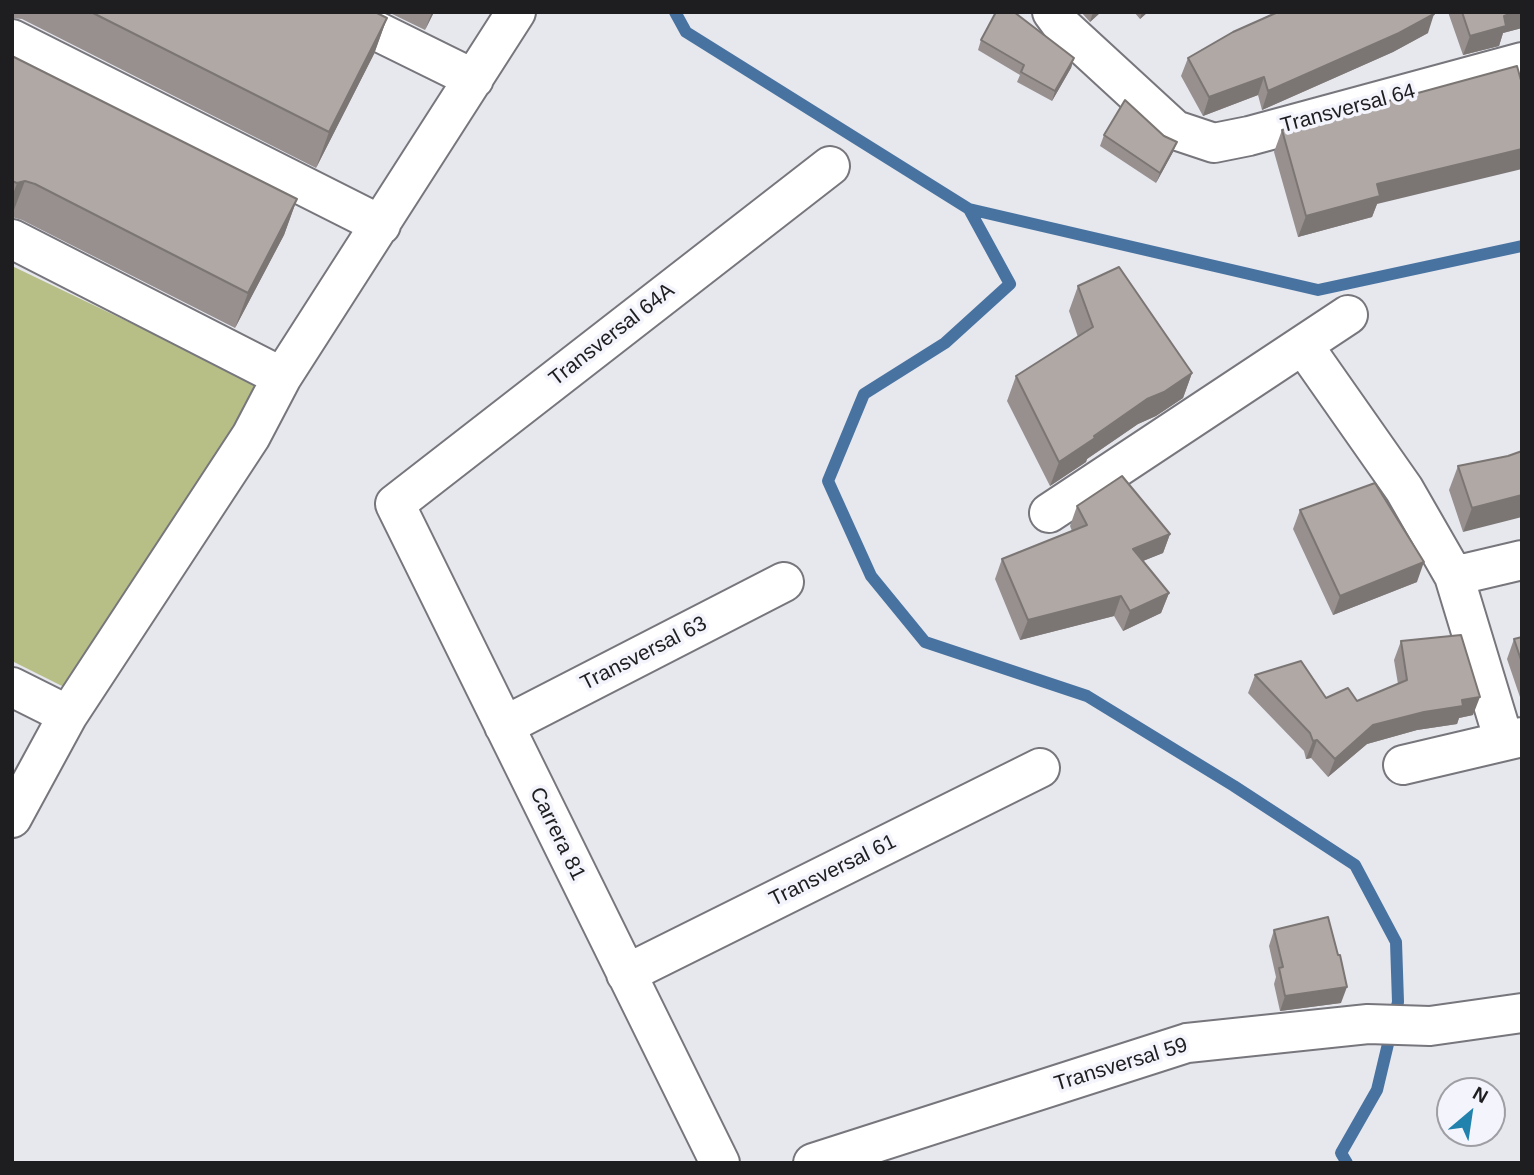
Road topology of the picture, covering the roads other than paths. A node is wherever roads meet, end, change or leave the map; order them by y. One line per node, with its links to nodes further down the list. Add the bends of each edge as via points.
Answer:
1 (338, 12): 6 (street)
2 (516, 12): 6 (street)
3 (1052, 12): 5 (street, Transversal 64, via 1175,130 1214,143)
4 (12, 39): 8 (street)
5 (1522, 62)
6 (474, 79): 8 (street)
7 (830, 166): 13 (street, Transversal 64A)
8 (381, 225): 12 (street)
9 (12, 239): 12 (street)
10 (1348, 316): 11 (street)
11 (1303, 345): 14 (street); 16 (street, via 1404,489)
12 (282, 377): 19 (street, via 251,436)
13 (395, 504): 20 (street, Carrera 81)
14 (1049, 513)
15 (1522, 560): 16 (street)
16 (1454, 576): 21 (street)
17 (784, 582): 20 (street, Transversal 63)
18 (12, 687): 19 (street)
19 (68, 715): 24 (street)
20 (504, 726): 25 (street, Carrera 81)
21 (1513, 739): 22 (street)
22 (1403, 765)
23 (1040, 768): 25 (street, Transversal 61)
24 (12, 818)
25 (626, 974): 27 (street, Carrera 81)
26 (1522, 1013): 28 (street, Transversal 59, via 1430,1026 1368,1024 1187,1043)
27 (720, 1163)
28 (813, 1163)

